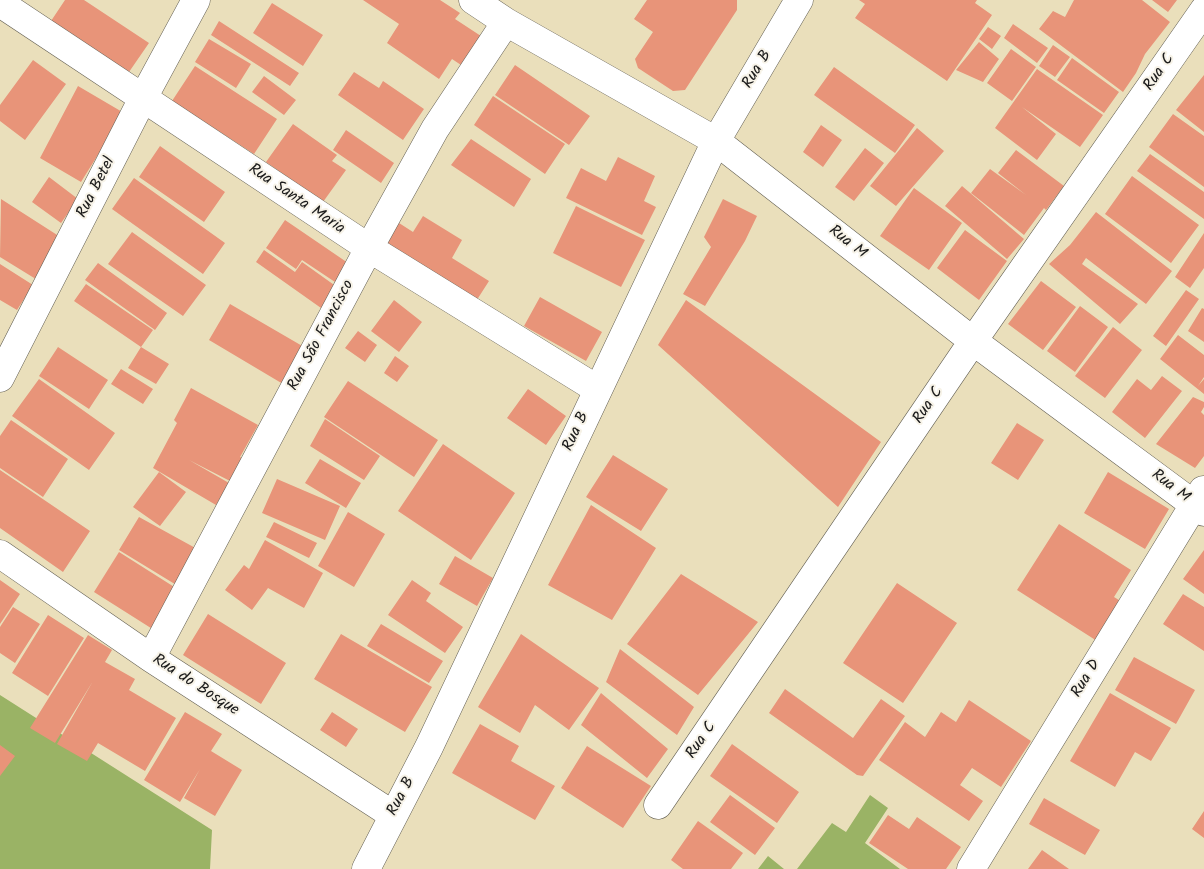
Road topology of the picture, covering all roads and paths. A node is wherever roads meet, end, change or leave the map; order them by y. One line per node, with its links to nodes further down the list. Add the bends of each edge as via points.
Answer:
1 (196, 0): 7 (street, Rua Betel)
2 (473, 0): 6 (street, Rua M)
3 (799, 0): 8 (street, Rua B)
4 (0, 3): 7 (street, Rua Santa Maria)
5 (1204, 10): 10 (street, Rua C)
6 (506, 22): 8 (street, Rua M); 9 (street, Rua São Francisco, via 435,129)
7 (143, 98): 9 (street, Rua Santa Maria); 11 (street, Rua Betel)
8 (716, 141): 10 (street, Rua M); 12 (street, Rua B)
9 (369, 248): 12 (street, Rua Santa Maria); 15 (street, Rua São Francisco)
10 (973, 340): 13 (street, Rua M); 16 (street, Rua C)
11 (0, 378)
12 (597, 389): 17 (street, Rua B, via 429,747)
13 (1201, 502): 19 (street, Rua D)
14 (0, 554): 15 (street, Rua do Bosque)
15 (151, 658): 17 (street, Rua do Bosque)
16 (658, 805)
17 (393, 815): 18 (street, Rua B)
18 (366, 869)
19 (971, 869)

